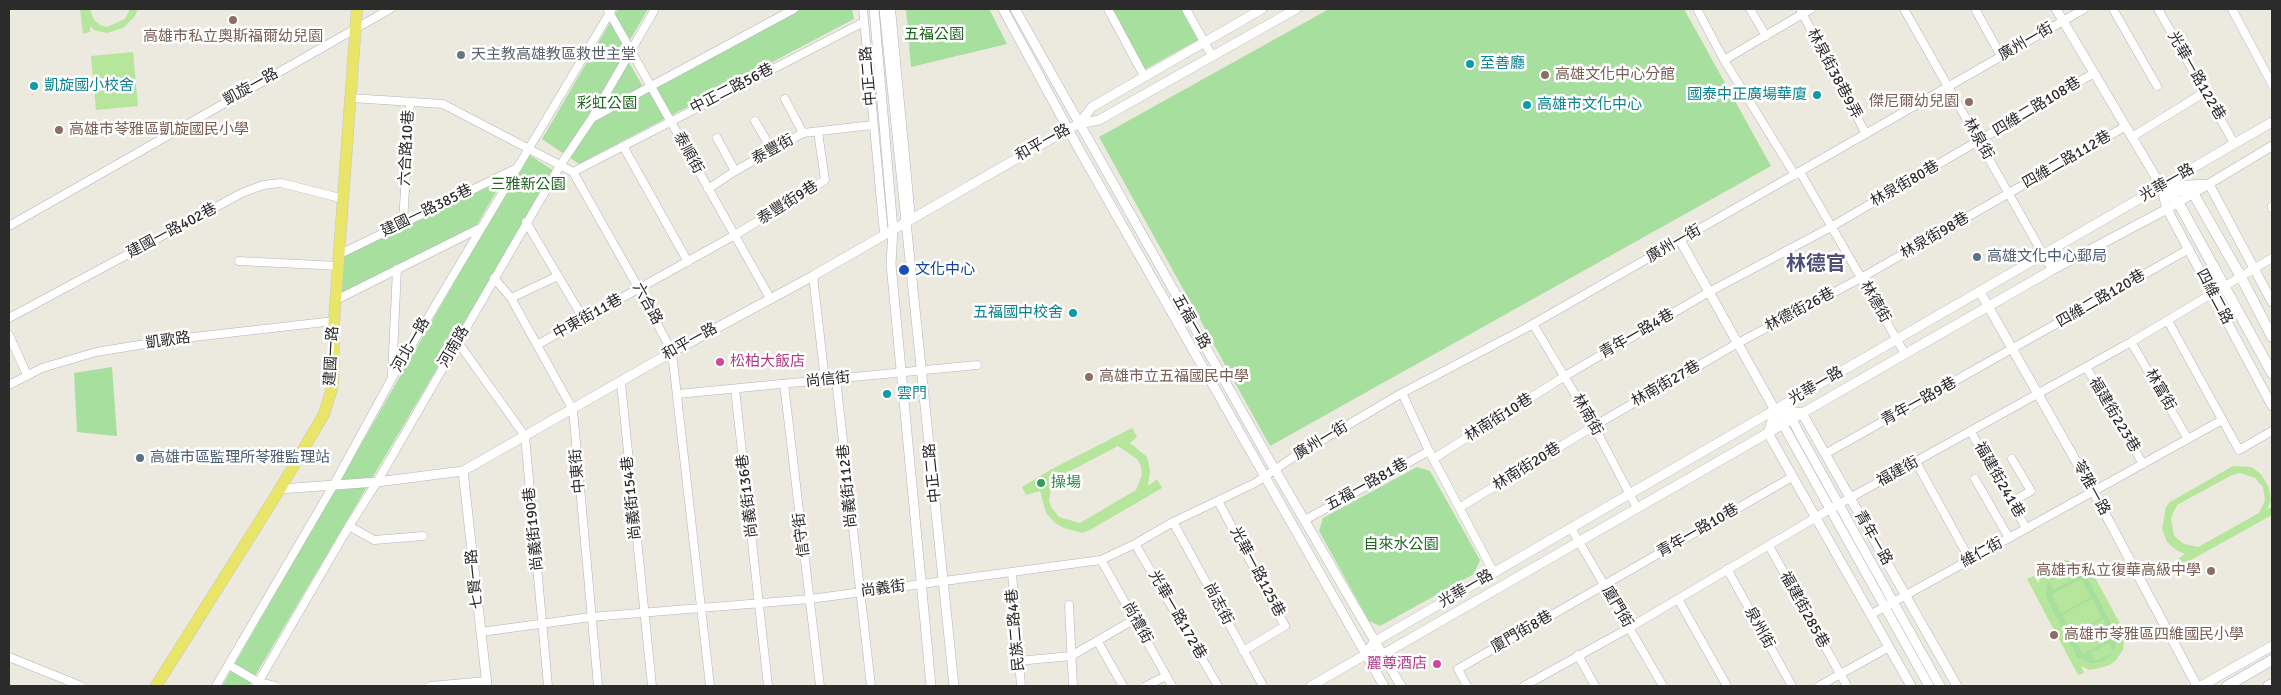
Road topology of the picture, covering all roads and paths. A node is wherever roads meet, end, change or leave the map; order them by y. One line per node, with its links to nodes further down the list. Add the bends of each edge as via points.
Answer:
1 (357, 9): 29 (main road, 建國一路)
2 (390, 9): 29 (street, 凱旋一路)
3 (655, 9): 32 (street, 河南路)
4 (794, 9): 39 (street)
5 (863, 9): 28 (street, 中正二路)
6 (874, 9): 84 (street, 中正二路)
7 (884, 9): 78 (street, 中正二路)
8 (891, 9): 78 (street, 中正二路)
9 (1003, 9): 53 (street, 五福一路)
10 (1014, 9): 50 (street, 五福一路)
11 (1108, 9): 37 (street)
12 (1262, 9): 31 (street, 和平一路)
13 (1296, 9): 33 (street, 和平一路)
14 (1697, 9): 35 (street, 林德街)
15 (1750, 9): 30 (street)
16 (1811, 9): 26 (street)
17 (1904, 9): 41 (street, 林泉街)
18 (1975, 9): 34 (street)
19 (2056, 9): 27 (street, 四維二路)
20 (2084, 9): 27 (street, 廣州一街)
21 (2113, 9): 40 (street)
22 (2158, 9): 42 (street, 光華一路122巷)
23 (2232, 9): 38 (street)
24 (609, 10): 32 (street, 泰順街); 63 (street, 河北一路)
25 (1188, 10): 31 (street)
26 (1801, 11): 30 (street); 56 (street, 林泉街38巷9弄)
27 (2063, 21): 34 (street, 廣州一街); 36 (street, 四維二路)
28 (864, 22): 47 (street, 中正二路56巷); 51 (street, 中正二路)
29 (356, 28): 43 (main road, 建國一路); 81 (street, 凱旋一路)
30 (1766, 36): 35 (street)
31 (1204, 41): 33 (street); 37 (street, 和平一路)
32 (631, 52): 39 (street, 泰順街); 46 (street, 河南路)
33 (1212, 56): 50 (street, 和平一路, via 1100,120)
34 (2001, 56): 41 (street, 廣州一街)
35 (1724, 60): 69 (street, 林德街)
36 (2094, 73): 52 (street, 四維二路); 59 (street, 四維二路108巷)
37 (1144, 76): 50 (street, 和平一路, via 1092,107)
38 (2272, 84)
39 (650, 86): 46 (street); 47 (street, 泰順街)
40 (2157, 86)
41 (1948, 87): 56 (street, 廣州一街); 59 (street, 林泉街)
42 (2206, 92): 57 (street); 60 (street, 光華一路122巷)
43 (351, 98): 45 (street, 六合路); 75 (main road, 建國一路)
44 (785, 99): 55 (street)
45 (410, 102): 63 (street, 六合路, via 443,104); 80 (street, 六合路10巷)
46 (592, 118): 65 (street, 河南路)
47 (670, 121): 61 (street, 中正二路56巷); 72 (street, 泰順街)
48 (755, 121): 64 (street)
49 (2272, 122): 60 (street, 光華一路)
50 (1078, 124): 53 (street, 和平一路); 165 (street, 五福一路)
51 (873, 125): 54 (street, 泰豐街); 85 (street, 中正二路)
52 (2126, 126): 57 (street, 四維二路); 74 (street, 四維二路112巷)
53 (1068, 129): 78 (street, 和平一路); 167 (street, 五福一路)
54 (818, 132): 55 (street, 泰豐街); 86 (street, 泰豐街9巷, via 825,180)
55 (803, 133): 64 (street, 泰豐街)
56 (1866, 134): 69 (street, 廣州一街)
57 (2132, 137): 71 (street, 四維二路)
58 (716, 138): 67 (street)
59 (1979, 142): 74 (street, 林泉街); 82 (street, 林泉街80巷)
60 (2234, 144): 71 (street, 光華一路)
61 (623, 146): 68 (street, 中正二路56巷); 94 (street)
62 (2272, 146): 70 (street, 光華一路)
63 (530, 148): 65 (street, 六合路); 66 (street, 河北一路)
64 (772, 150): 67 (street, 泰豐街)
65 (561, 164): 68 (street, 六合路); 79 (street, 河南路)
66 (514, 168): 80 (street, 建國一路385巷); 83 (street, 河北一路)
67 (735, 171): 72 (street, 泰豐街)
68 (573, 172): 105 (street, 六合路)
69 (1797, 173): 82 (street, 林德街); 87 (street, 廣州一街)
70 (2209, 184): 71 (street); 73 (street, 光華一路); 96 (street)
71 (2161, 186): 73 (main road); 76 (main road, 四維二路); 77 (street, 四維二路); 90 (street, 光華一路)
72 (708, 188): 86 (street, 泰順街)
73 (2193, 193): 76 (street, 光華一路); 101 (main road)
74 (2009, 194): 90 (street, 林泉街); 103 (street, 林泉街98巷)
75 (344, 199): 89 (main road, 建國一路); 114 (street, 建國一路402巷, via 281,183 263,185 242,193)
76 (2178, 202): 77 (street, 光華一路); 104 (main road, 四維二路)
77 (2167, 209): 88 (street, 四維二路); 98 (street, 光華一路)
78 (908, 220): 84 (street, 和平一路); 131 (street, 中正二路)
79 (526, 222): 99 (street); 102 (street, 河南路)
80 (403, 224): 89 (street, 建國一路385巷)
81 (9, 226)
82 (1831, 227): 103 (street, 林德街); 106 (street, 林泉街80巷)
83 (480, 228): 97 (street); 136 (street, 河北一路)
84 (893, 229): 85 (street, 和平一路); 93 (street, 中正二路)
85 (884, 234): 93 (street, 中正二路); 100 (street, 和平一路)
86 (735, 235): 94 (street, 中東街11巷); 110 (street, 泰順街)
87 (1680, 240): 106 (street, 青年一路); 118 (street, 廣州一街)
88 (2189, 248): 108 (street, 四維二路); 126 (street, 四維二路120巷)
89 (340, 254): 95 (main road, 建國一路)
90 (2043, 255): 98 (street, 林泉街); 107 (street, 光華一路)
91 (2272, 258): 96 (street, 福建街)
92 (239, 261): 95 (street)
93 (891, 261): 132 (street, 中正二路)
94 (688, 262): 105 (street, 中東街11巷)
95 (339, 266): 111 (main road, 建國一路)
96 (2254, 268): 101 (street, 福建街); 112 (street)
97 (398, 269): 111 (street); 136 (street)
98 (2052, 270): 113 (street, 光華一路)
99 (558, 276): 109 (street); 115 (street)
100 (813, 276): 110 (street, 和平一路); 138 (street)
101 (2241, 277): 104 (street, 福建街); 120 (main road)
102 (494, 278): 109 (street, 中東街); 122 (street, 河南路)
103 (1861, 278): 121 (street, 林德街); 124 (street, 林德街26巷)
104 (2226, 286): 108 (street, 福建街); 133 (main road, 四維二路)
105 (640, 289): 115 (street, 中東街11巷); 127 (street, 六合路)
106 (1709, 292): 124 (street, 青年一路); 135 (street, 青年一路4巷)
107 (1980, 292): 113 (street, 苓雅一路); 121 (street, 光華一路)
108 (2213, 294): 116 (street, 福建街); 146 (street, 四維二路)
109 (511, 298): 125 (street, 中東街)
110 (770, 298): 127 (street, 和平一路)
111 (336, 300): 117 (main road, 建國一路)
112 (2272, 302)
113 (1988, 307): 126 (street, 苓雅一路); 128 (street, 光華一路)
114 (9, 318)
115 (583, 318): 125 (street, 中東街11巷)
116 (2168, 320): 123 (street, 福建街); 151 (street)
117 (334, 321): 134 (street, 凱歌路, via 176,339 96,352); 172 (main road, 建國一路, via 333,385 324,414)
118 (1533, 324): 135 (street, 林南街); 143 (street, 廣州一街)
119 (9, 335): 134 (street)
120 (2272, 337)
121 (1896, 340): 128 (street, 林德街); 147 (street, 光華一路)
122 (457, 341): 157 (street); 170 (street, 河南路)
123 (2131, 342): 130 (street, 福建街); 158 (street, 林富街)
124 (1738, 343): 147 (street, 青年一路); 153 (street, 林南街27巷)
125 (537, 345): 148 (street, 中東街)
126 (2012, 350): 145 (street, 苓雅一路); 160 (street, 青年一路9巷)
127 (672, 352): 139 (street, 和平一路); 144 (street, 六合路)
128 (1905, 354): 149 (street, 光華一路)
129 (977, 365): 131 (street, 尚信街)
130 (2086, 367): 145 (street, 福建街); 164 (street, 福建街223巷)
131 (923, 370): 132 (street, 尚信街); 198 (street, 中正二路)
132 (902, 372): 137 (street, 尚信街); 199 (street, 中正二路)
133 (2272, 373)
134 (28, 375): 141 (street, 凱歌路)
135 (1565, 376): 153 (street, 林南街); 161 (street, 林南街10巷)
136 (392, 378): 171 (street, 河北一路)
137 (836, 379): 138 (street, 尚信街); 201 (street, 尚義街112巷)
138 (825, 380): 140 (street, 尚信街)
139 (621, 383): 148 (street, 和平一路); 209 (street, 尚義街154巷)
140 (784, 384): 142 (street, 尚信街); 203 (street, 信守街)
141 (9, 385)
142 (735, 389): 144 (street, 尚信街); 205 (street, 尚義街136巷)
143 (1402, 393): 159 (street); 165 (street, 廣州一街)
144 (678, 394): 208 (street, 六合路)
145 (2037, 394): 155 (street, 福建街); 173 (street, 苓雅一路)
146 (2272, 406)
147 (1776, 409): 149 (street); 150 (street, 青年一路); 152 (street, 青年一路); 156 (street); 174 (street, 光華一路)
148 (573, 410): 157 (street, 和平一路); 211 (street, 中東街)
149 (1802, 413): 150 (street, 光華一路); 160 (street, 青年一路)
150 (1792, 419): 152 (street, 光華一路); 178 (street, 青年一路)
151 (2222, 420): 154 (street, via 2239,450); 158 (street, 維仁街)
152 (1782, 424): 156 (street, 光華一路); 181 (street, 青年一路)
153 (1594, 426): 174 (street, 林南街); 179 (street, 林南街20巷)
154 (2272, 431)
155 (1971, 432): 163 (street, 福建街); 177 (street, 福建街241巷)
156 (1768, 433): 168 (street); 180 (street, 光華一路)
157 (524, 436): 166 (street, 和平一路); 213 (street, 尚義街190巷)
158 (2188, 439): 164 (street, 維仁街)
159 (1428, 451): 161 (street); 183 (street, 五福一路81巷)
160 (1825, 454): 175 (street, 青年一路)
161 (1433, 459): 179 (street)
162 (2012, 459): 177 (street, via 2031,491)
163 (1916, 462): 175 (street, 福建街); 194 (street)
164 (2143, 464): 173 (street, 維仁街)
165 (1275, 469): 167 (street, 廣州一街); 183 (street, 五福一路)
166 (463, 471): 170 (street, 和平一路); 215 (street, 七賢一路)
167 (1264, 477): 176 (street, 尚義街); 221 (street, 五福一路)
168 (1792, 478): 182 (street); 200 (street, 青年一路10巷)
169 (1975, 479): 189 (street)
170 (377, 482): 171 (street, 和平一路); 185 (street, 河南路)
171 (332, 486): 172 (street, 和平一路); 228 (street, 河北一路)
172 (280, 489): 236 (main road, 建國一路)
173 (2093, 491): 187 (street, 維仁街); 271 (street, 苓雅一路)
174 (1630, 494): 180 (street, 林南街); 186 (street, 光華一路)
175 (1850, 498): 178 (street, 福建街); 202 (street, 青年一路)
176 (1218, 501): 184 (street, 尚義街); 220 (street, 光華一路125巷, via 1286,626)
177 (2011, 502): 187 (street, 福建街241巷)
178 (1839, 504): 181 (street, 福建街); 206 (street, 青年一路)
179 (1460, 508): 197 (street)
180 (1638, 508): 190 (street, 光華一路)
181 (1830, 509): 182 (street, 福建街); 206 (street, 青年一路)
182 (1816, 518): 192 (street, 福建街); 210 (street)
183 (1305, 520): 217 (street, 五福一路)
184 (1173, 522): 191 (street, 尚義街); 220 (street, 尚志街)
185 (349, 526): 188 (street, via 374,540); 231 (street, 河南路)
186 (1572, 528): 190 (street, 廈門街); 197 (street, 光華一路)
187 (2026, 528): 189 (street, 維仁街)
188 (423, 536)
189 (2009, 538): 194 (street, 維仁街)
190 (1579, 541): 200 (street, 廈門街); 223 (street, 光華一路)
191 (1135, 544): 193 (street, 尚義街); 254 (street, 光華一路172巷)
192 (1769, 546): 195 (street, 福建街); 229 (street, 福建街285巷)
193 (1102, 560): 196 (street, 尚義街); 212 (street, 尚禮街)
194 (1970, 560): 202 (street, 維仁街)
195 (1727, 570): 204 (street, 福建街); 264 (street, 泉州街)
196 (1012, 573): 198 (street, 尚義街); 227 (street, 民族二路4巷)
197 (1494, 573): 217 (street, 光華一路)
198 (944, 582): 199 (street, 尚義街); 248 (street, 中正二路)
199 (922, 584): 201 (street, 尚義街); 247 (street, 中正二路)
200 (1604, 585): 214 (street, 廈門街); 259 (street, 廈門街8巷, via 1458,669)
201 (860, 592): 203 (street, 尚義街); 246 (street, 尚義街112巷)
202 (1905, 596): 206 (street, 維仁街); 270 (street, 青年一路)
203 (810, 599): 205 (street, 尚義街); 245 (street, 信守街)
204 (1678, 600): 214 (street, 福建街); 263 (street)
205 (760, 604): 208 (street, 尚義街); 244 (street, 尚義街136巷)
206 (1889, 604): 210 (street, 維仁街); 268 (street, 青年一路); 269 (street, 青年一路)
207 (1069, 605): 222 (street)
208 (700, 608): 209 (street, 尚義街); 243 (street, 六合路)
209 (643, 612): 211 (street, 尚義街); 242 (street, 尚義街154巷)
210 (1870, 615): 219 (street)
211 (591, 617): 213 (street, 尚義街); 241 (street, 中東街)
212 (1135, 619): 216 (street); 230 (street, 尚禮街)
213 (543, 623): 215 (street, 尚義街); 240 (street, 尚義街190巷)
214 (1629, 628): 224 (street, 福建街); 262 (street, 廈門街)
215 (481, 632): 232 (street, 七賢一路)
216 (1098, 642): 222 (street); 251 (street)
217 (1374, 642): 221 (street, 光華一路); 223 (street, 五福一路)
218 (2272, 646): 272 (street)
219 (1889, 647): 229 (street); 267 (street)
220 (1243, 651): 255 (street, 尚志街)
221 (1365, 655): 223 (street); 256 (street, 光華一路); 257 (street, 五福一路)
222 (1071, 656): 227 (street); 250 (street)
223 (1382, 656): 258 (street, 五福一路)
224 (1578, 656): 233 (street, 福建街); 261 (street)
225 (9, 657): 235 (street)
226 (2272, 660): 273 (main road)
227 (1018, 661): 249 (street, 民族二路4巷)
228 (229, 665): 231 (street); 237 (street, 河北一路)
229 (1840, 674): 265 (street); 266 (street, 福建街285巷)
230 (1166, 676): 252 (street); 253 (street, 尚禮街)
231 (257, 684): 238 (street)
232 (487, 684): 239 (street)
233 (1533, 684): 260 (street, 福建街)
234 (2272, 684): 274 (main road)
235 (81, 686)
236 (156, 686)
237 (216, 686)
238 (275, 686)
239 (430, 686)
240 (548, 686)
241 (598, 686)
242 (652, 686)
243 (710, 686)
244 (768, 686)
245 (820, 686)
246 (870, 686)
247 (931, 686)
248 (954, 686)
249 (1021, 686)
250 (1073, 686)
251 (1123, 686)
252 (1146, 686)
253 (1172, 686)
254 (1218, 686)
255 (1263, 686)
256 (1312, 686)
257 (1384, 686)
258 (1401, 686)
259 (1467, 686)
260 (1524, 686)
261 (1595, 686)
262 (1663, 686)
263 (1727, 686)
264 (1792, 686)
265 (1819, 686)
266 (1847, 686)
267 (1911, 686)
268 (1929, 686)
269 (1940, 686)
270 (1955, 686)
271 (2197, 686)
272 (2201, 686)
273 (2227, 686)
274 (2268, 686)

